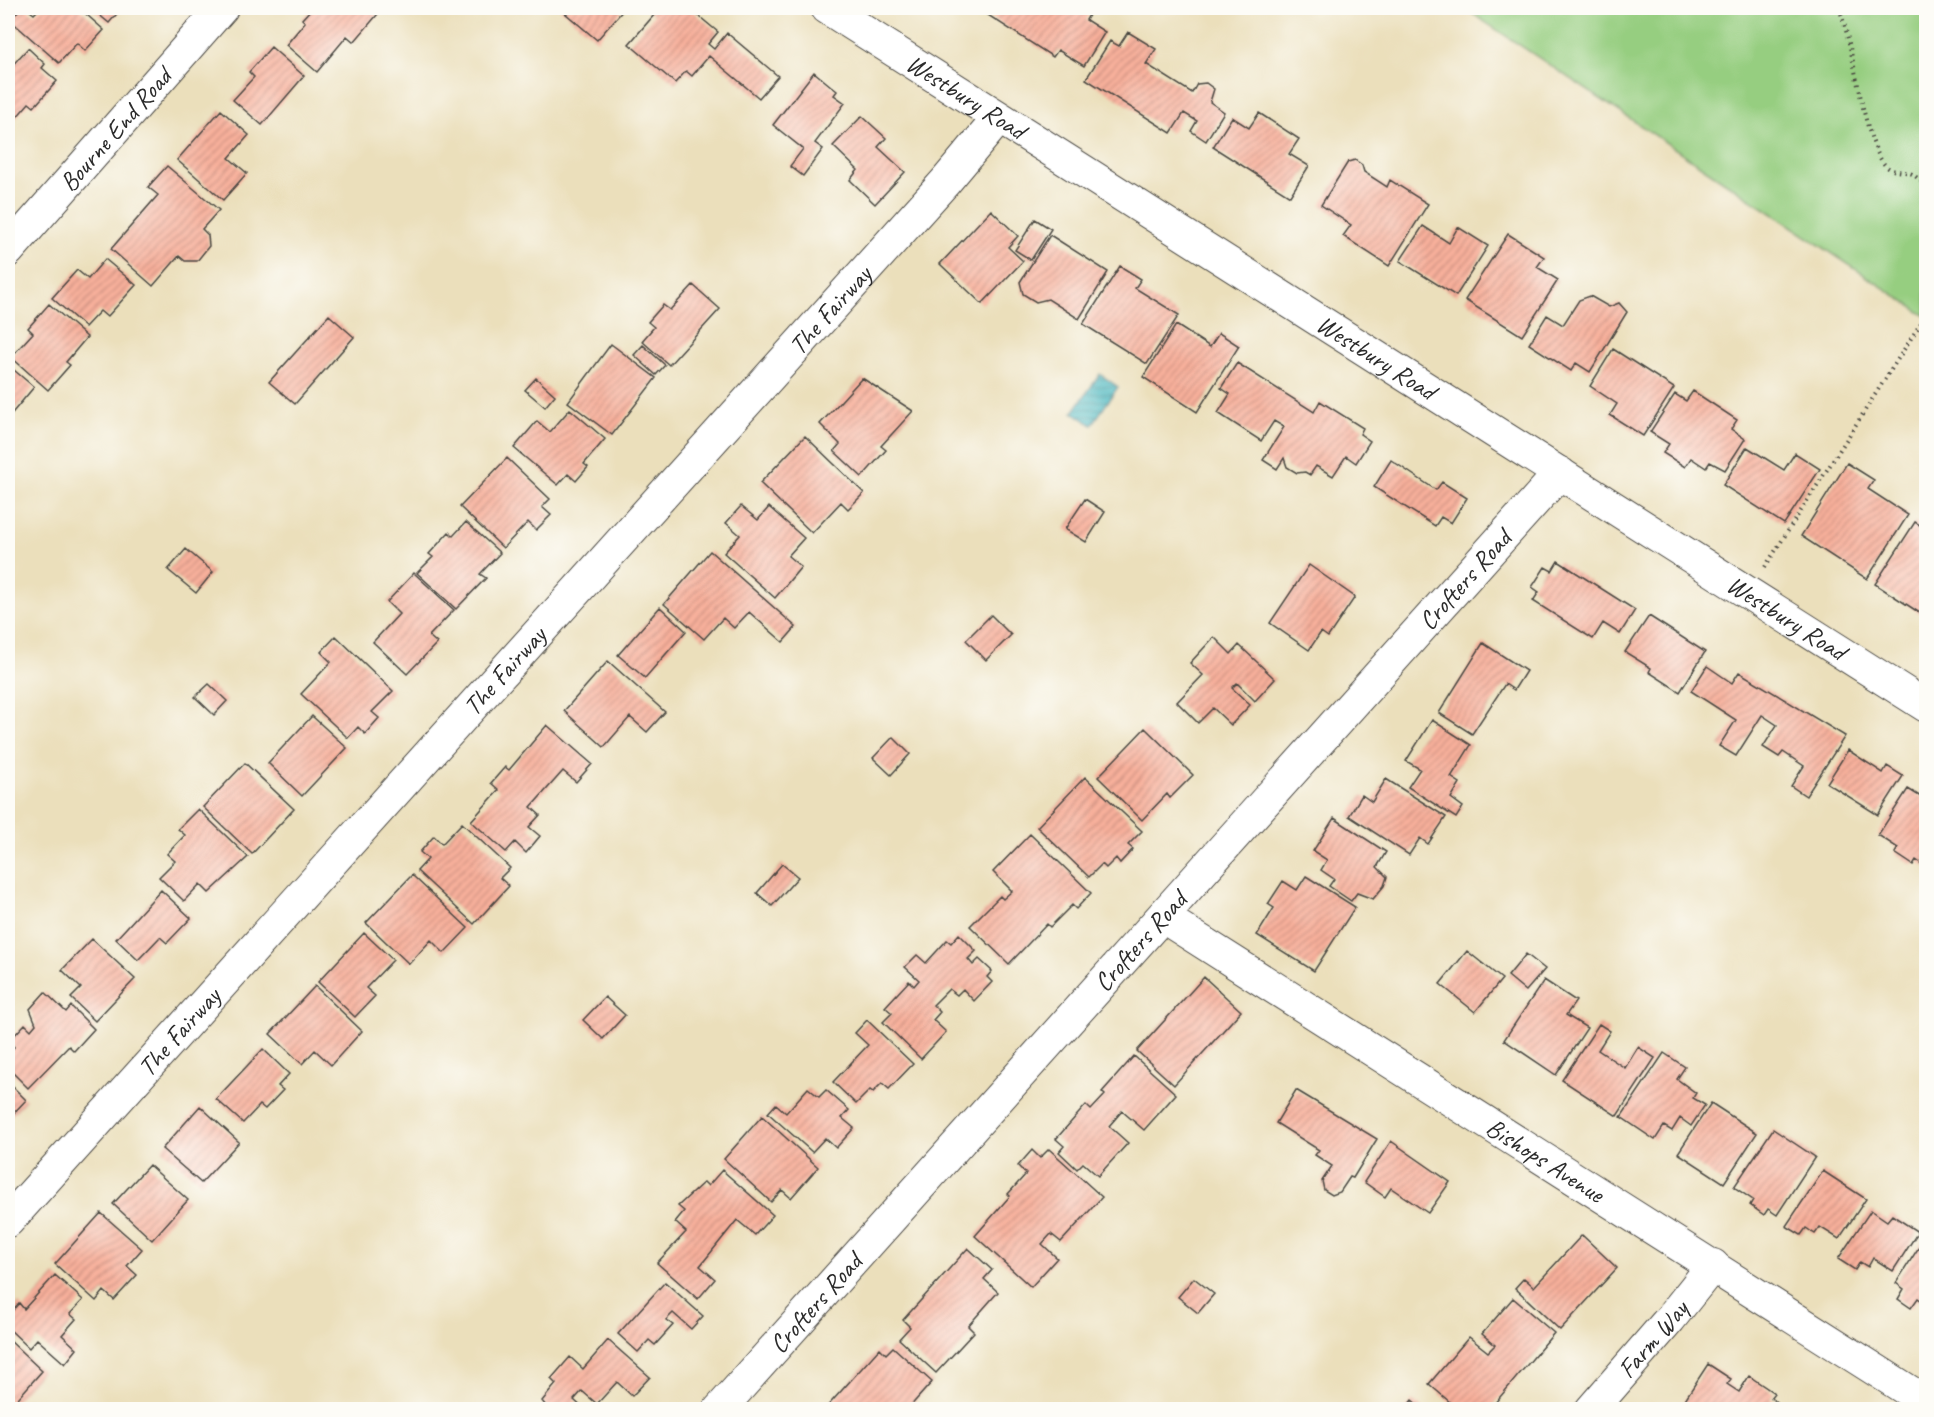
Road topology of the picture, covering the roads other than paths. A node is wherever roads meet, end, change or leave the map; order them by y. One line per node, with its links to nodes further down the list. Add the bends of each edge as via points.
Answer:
1 (222, 8): 4 (street, Bourne End Road)
2 (827, 8): 3 (street, Westbury Road)
3 (998, 119): 5 (street, Westbury Road); 8 (street, The Fairway)
4 (8, 251)
5 (1560, 473): 6 (street, Westbury Road); 7 (street, Crofters Road)
6 (1926, 706)
7 (1163, 917): 9 (street, Bishops Avenue); 11 (street, Crofters Road)
8 (8, 1221)
9 (1713, 1265): 10 (street, Bishops Avenue); 12 (street, Farm Way)
10 (1926, 1402)
11 (719, 1410)
12 (1591, 1410)

